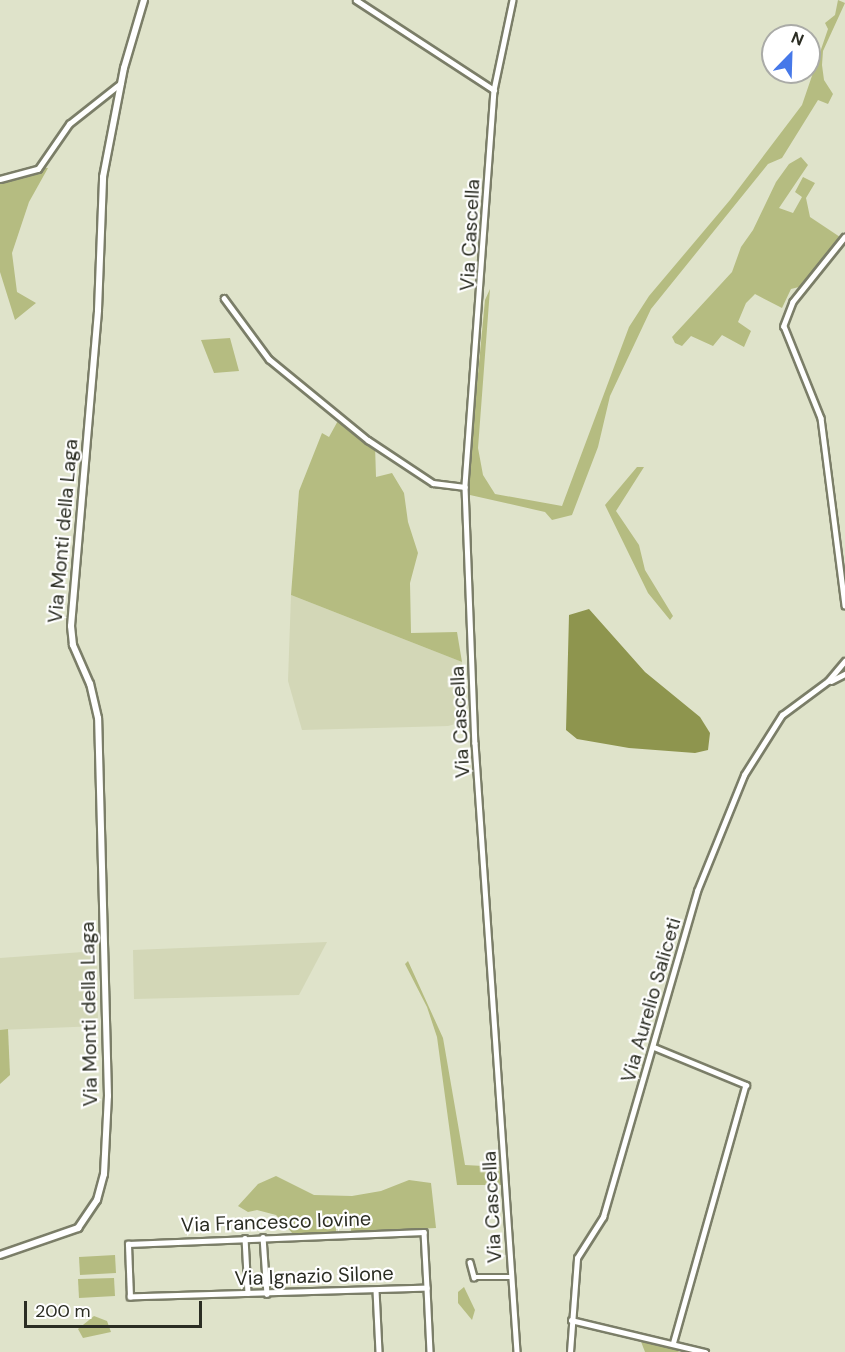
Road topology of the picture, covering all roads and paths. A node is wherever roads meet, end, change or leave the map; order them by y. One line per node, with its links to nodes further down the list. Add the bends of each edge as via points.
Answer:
1 (144, 0): 4 (street, Via Monti della Laga)
2 (356, 0): 5 (street)
3 (513, 0): 5 (street, Via Cascella)
4 (121, 84): 6 (street, via 69,124 38,169); 17 (street, Via Monti della Laga, via 103,177 98,310 71,626 73,645 90,684 98,718 108,1096 105,1171 97,1200 78,1228)
5 (494, 90): 9 (street, Via Cascella)
6 (0, 179)
7 (845, 237): 10 (street, via 793,302 784,326 820,418)
8 (224, 298): 9 (street, via 269,359 368,440 433,483)
9 (465, 487): 19 (street, Via Cascella, via 475,743)
10 (845, 605)
11 (845, 661): 13 (street)
12 (845, 674): 13 (street)
13 (823, 684): 14 (street, Via Aurelio Saliceti, via 782,715 744,775 697,891)
14 (654, 1047): 25 (street, Via Aurelio Saliceti, via 602,1220 577,1258); 26 (street, via 746,1085)
15 (263, 1237): 16 (street, Via Francesco Iovine); 20 (street, Via Francesco Iovine, via 424,1232); 23 (street)
16 (245, 1238): 22 (street); 24 (street, Via Francesco Iovine, via 128,1244)
17 (0, 1254)
18 (470, 1262): 19 (street, via 474,1277)
19 (512, 1277): 29 (street, Via Cascella)
20 (427, 1288): 21 (street, Via Ignazio Silone); 28 (street)
21 (376, 1290): 23 (street, Via Ignazio Silone); 27 (street)
22 (248, 1293): 23 (street, Via Ignazio Silone); 24 (street, Via Ignazio Silone)
23 (267, 1294)
24 (130, 1297)
25 (571, 1320): 26 (street); 30 (street, Via Aurelio Saliceti)
26 (673, 1344): 31 (street)
27 (379, 1352)
28 (430, 1352)
29 (517, 1352)
30 (570, 1352)
31 (705, 1352)

